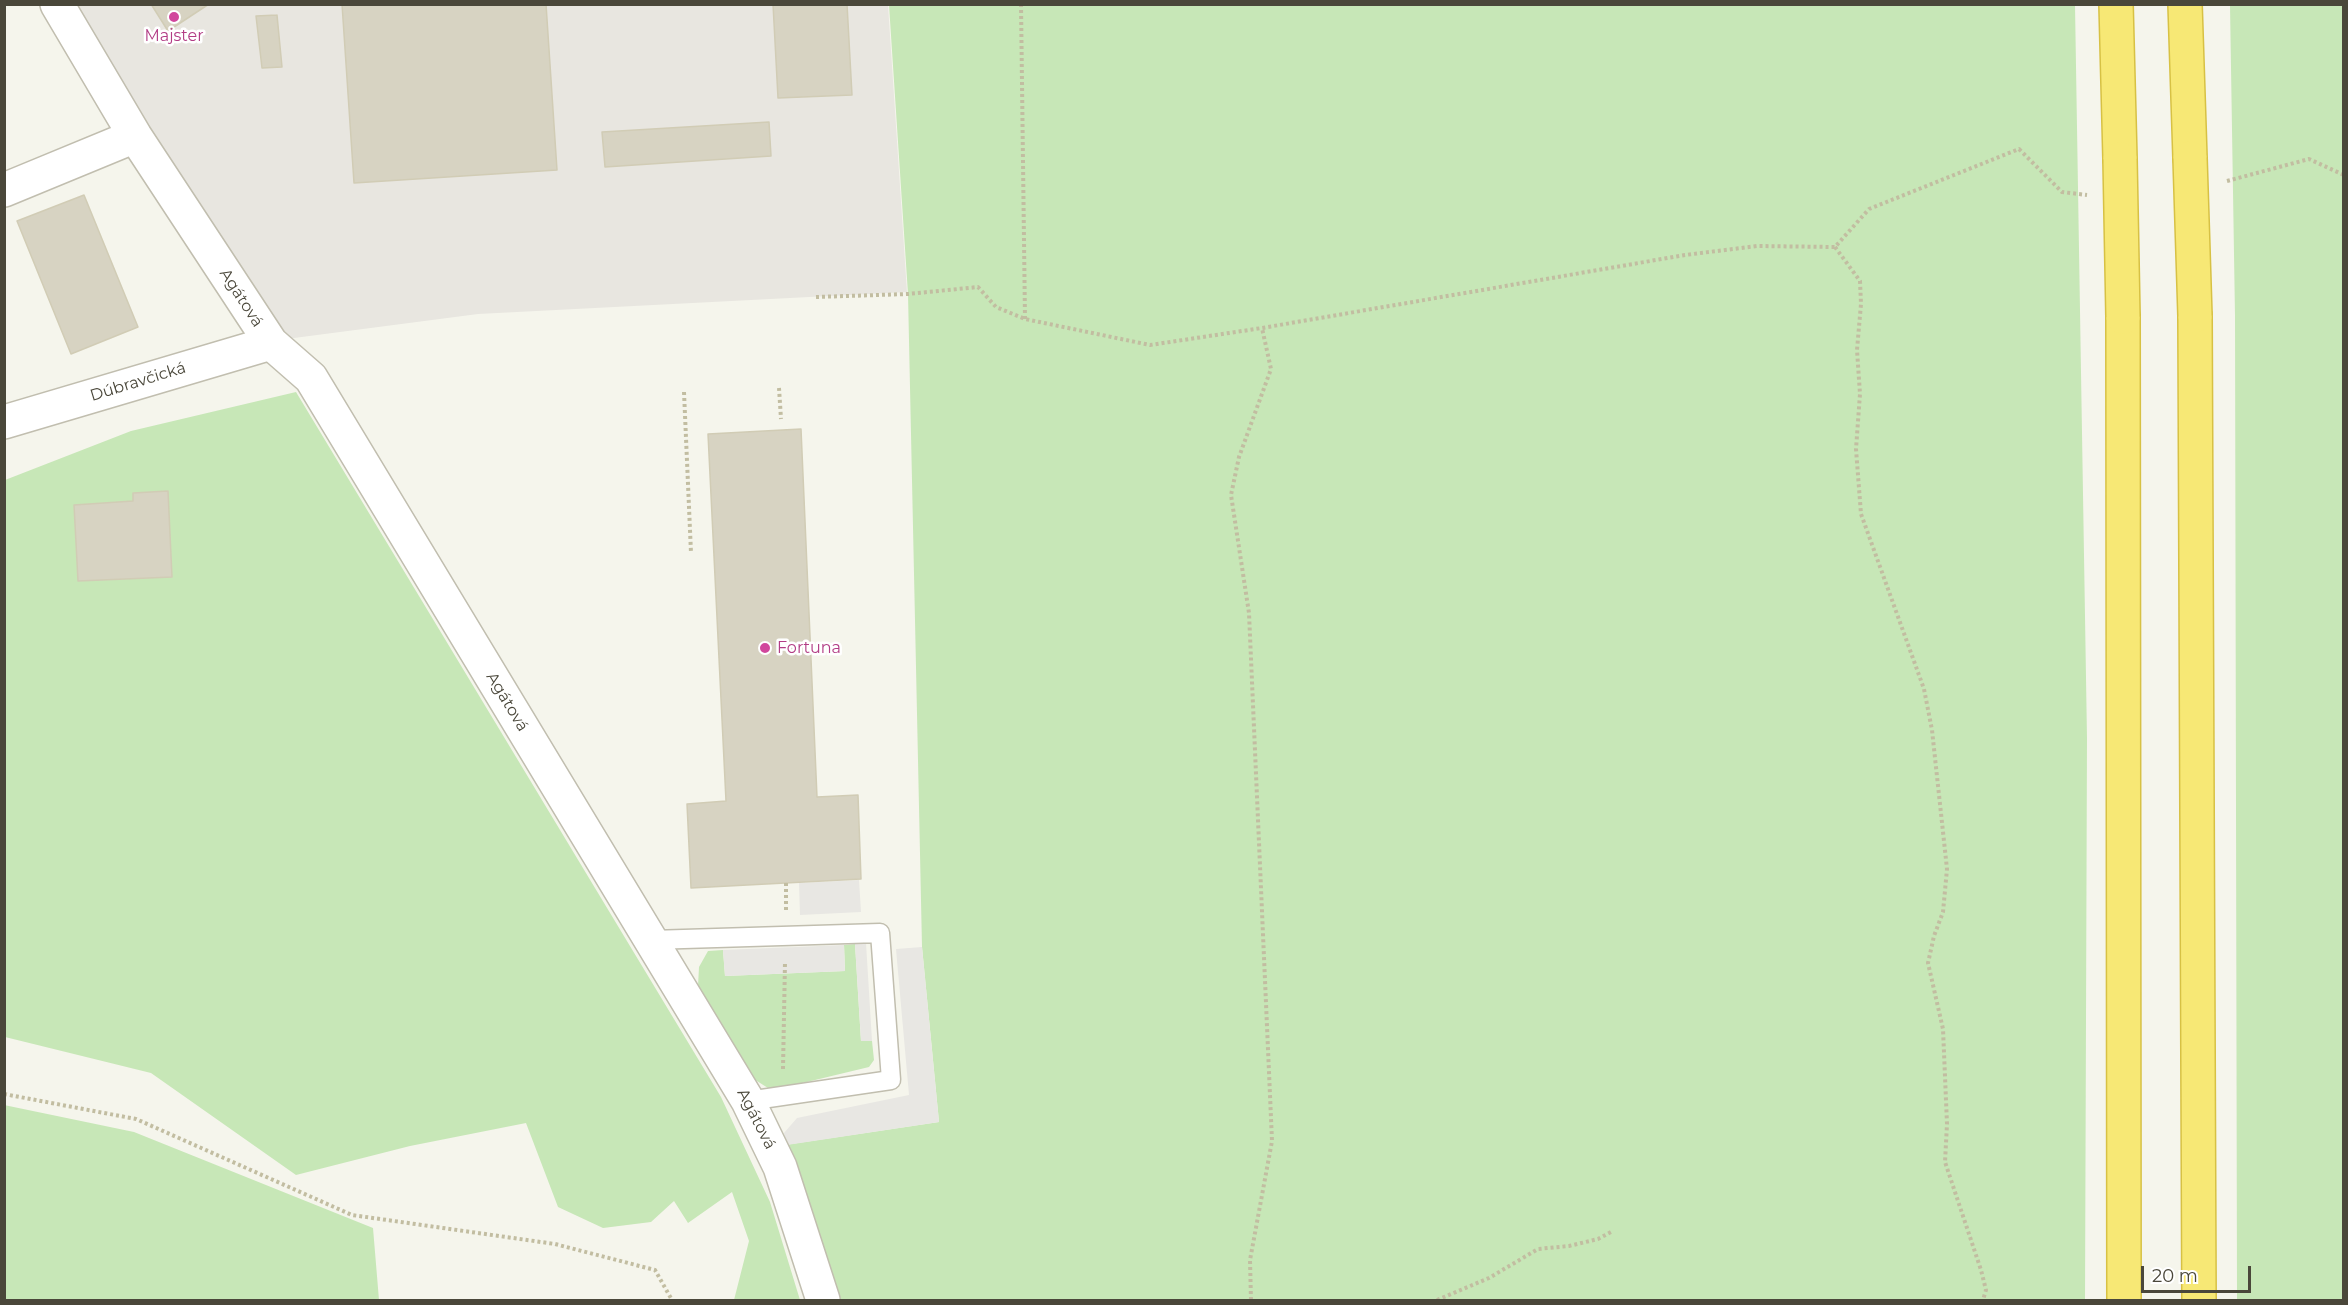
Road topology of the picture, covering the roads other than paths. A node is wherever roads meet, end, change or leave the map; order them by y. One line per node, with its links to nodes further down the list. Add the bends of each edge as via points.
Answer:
1 (57, 4): 4 (street, Agátová)
2 (2116, 4): 11 (highway, bridge, via 2123,317)
3 (2185, 4): 12 (highway, bridge, via 2195,316)
4 (135, 136): 5 (street); 6 (street, Agátová)
5 (4, 190)
6 (271, 343): 7 (street, Dúbravčická); 8 (street, Agátová, via 311,378)
7 (4, 422)
8 (651, 940): 9 (street, Agátová); 9 (lane, via 880,933 891,1080)
9 (748, 1101): 10 (street, Agátová, via 780,1167)
10 (823, 1300)
11 (2124, 1300)
12 (2199, 1300)

